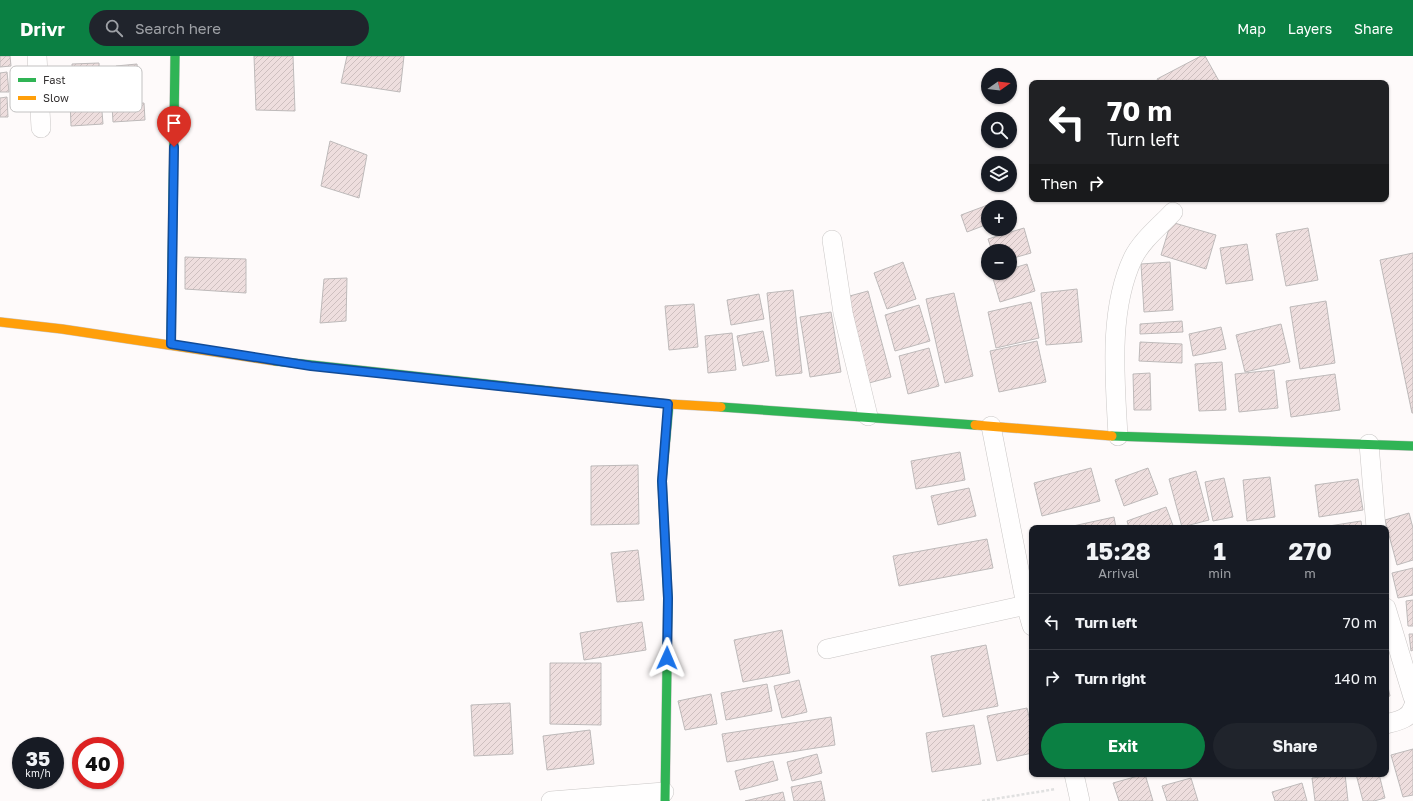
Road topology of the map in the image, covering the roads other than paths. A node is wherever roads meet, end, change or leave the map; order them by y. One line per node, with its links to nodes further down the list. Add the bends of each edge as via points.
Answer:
1 (37, 56): 3 (street)
2 (175, 56): 9 (street)
3 (38, 66)
4 (40, 112): 5 (street)
5 (41, 128)
6 (1173, 212): 13 (street, via 1134,257 1120,295 1114,366)
7 (832, 240): 11 (street, via 843,313)
8 (0, 322): 9 (street)
9 (171, 344): 10 (street, via 311,366)
10 (668, 404): 11 (street); 24 (street, via 662,481 668,598)
11 (868, 416): 12 (street)
12 (991, 426): 13 (street); 17 (street)
13 (1118, 436): 14 (street)
14 (1369, 444): 15 (street); 16 (street)
15 (1413, 446)
16 (1376, 525)
17 (1026, 605): 18 (street); 20 (street)
18 (1029, 616)
19 (1389, 618): 21 (street)
20 (827, 649)
21 (1413, 697)
22 (1413, 707): 23 (street, via 1407,716)
23 (1389, 723)
24 (665, 796): 25 (street)
25 (551, 801)

